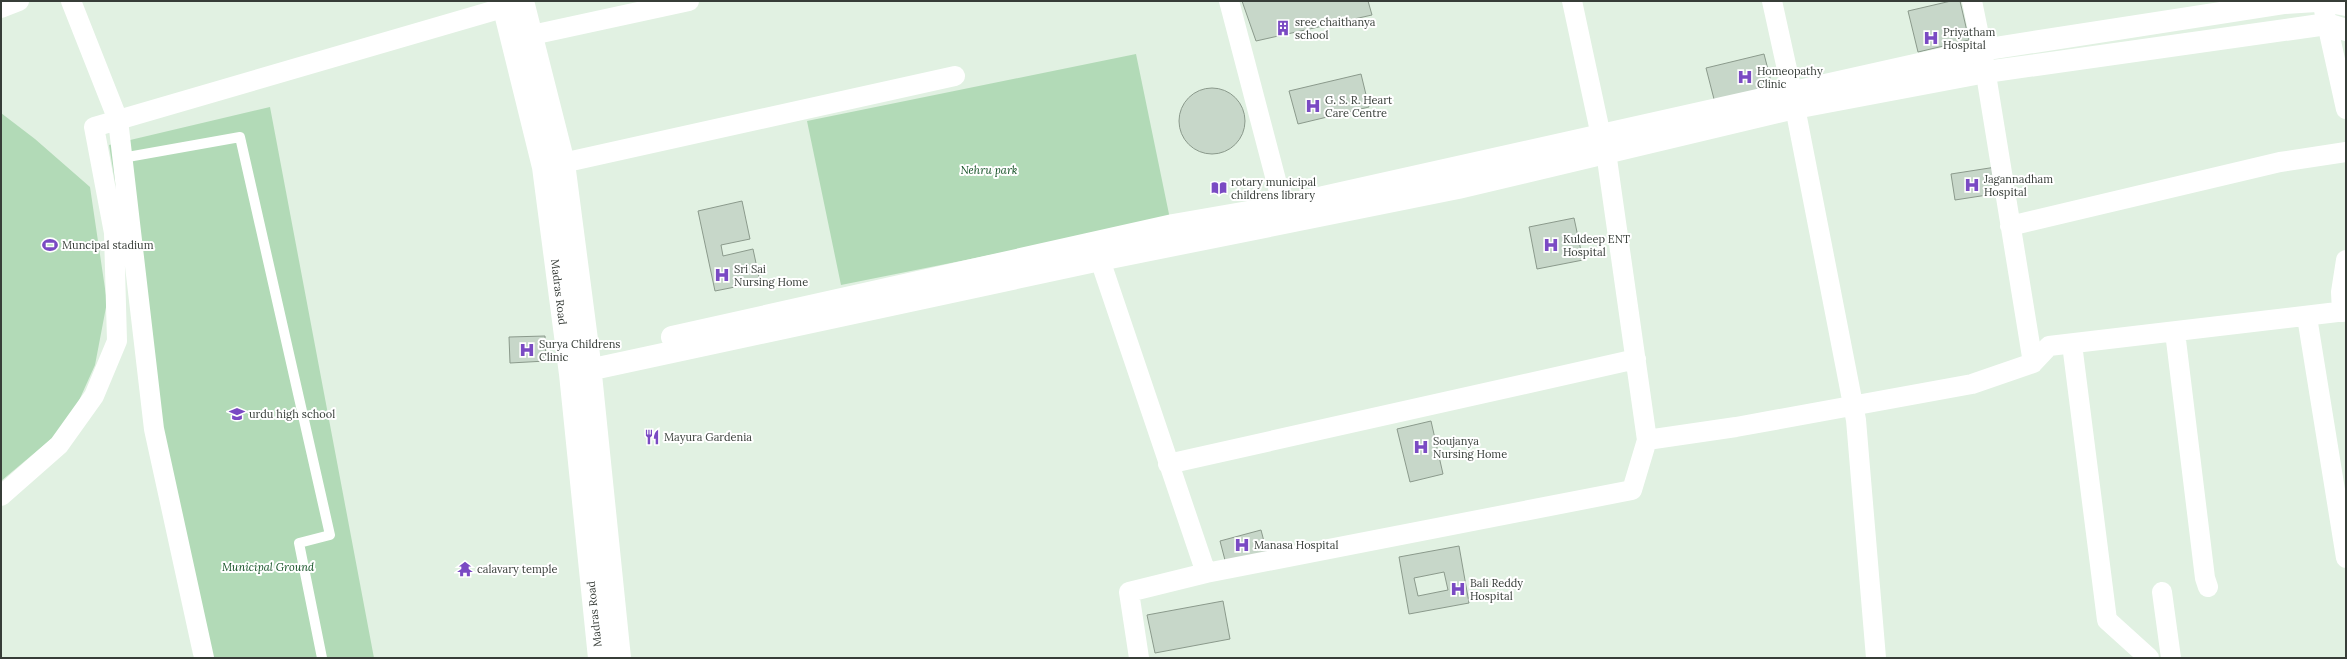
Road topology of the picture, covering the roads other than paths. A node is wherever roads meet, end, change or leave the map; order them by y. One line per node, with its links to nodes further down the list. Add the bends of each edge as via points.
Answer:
1 (19, 1): 12 (street)
2 (71, 1): 20 (street)
3 (689, 1): 14 (street)
4 (1229, 1): 26 (street)
5 (1572, 1): 21 (street)
6 (1772, 1): 18 (street)
7 (1972, 1): 15 (street)
8 (2316, 1): 15 (main road, via 2285,2)
9 (2323, 1): 11 (main road); 13 (street)
10 (509, 3): 14 (main road); 20 (street); 25 (main road, Madras Road)
11 (2346, 5)
12 (1, 8)
13 (2337, 27): 16 (main road); 19 (street)
14 (532, 35): 24 (main road)
15 (1982, 50): 16 (street); 18 (main road)
16 (1986, 72): 18 (main road); 27 (street)
17 (955, 76): 24 (street)
18 (1794, 100): 21 (main road); 37 (street)
19 (2346, 109)
20 (118, 120): 23 (street); 40 (street, via 94,127 114,233 118,341 94,396 59,445)
21 (1604, 144): 26 (main road); 34 (street)
22 (2346, 152): 27 (street, via 2280,162)
23 (122, 158): 45 (street, via 154,429); 46 (lane, via 240,136 330,535 299,543)
24 (564, 163): 25 (street); 36 (main road)
25 (543, 167): 36 (main road, Madras Road)
26 (1285, 214): 28 (main road, via 1173,225)
27 (2010, 226): 35 (street)
28 (1097, 251): 36 (main road); 39 (street)
29 (2346, 260): 30 (street, via 2341,292)
30 (2344, 312): 31 (street)
31 (2307, 317): 32 (street); 41 (street)
32 (2175, 332): 33 (street); 43 (street)
33 (2072, 344): 35 (street, via 2049,346); 51 (street, via 2107,620)
34 (1636, 359): 38 (street); 39 (street)
35 (2034, 363): 37 (street, via 1972,384)
36 (579, 365): 47 (main road, Madras Road); 48 (main road)
37 (1853, 405): 38 (street, via 1736,427); 50 (street)
38 (1647, 440): 42 (street, via 1632,490)
39 (1168, 464): 42 (street)
40 (1, 496)
41 (2346, 558)
42 (1206, 573): 49 (street, via 1129,592)
43 (2208, 587)
44 (2162, 592): 52 (street)
45 (204, 658)
46 (322, 658)
47 (599, 658)
48 (620, 658)
49 (1140, 658)
50 (1876, 658)
51 (2149, 658)
52 (2171, 658)

